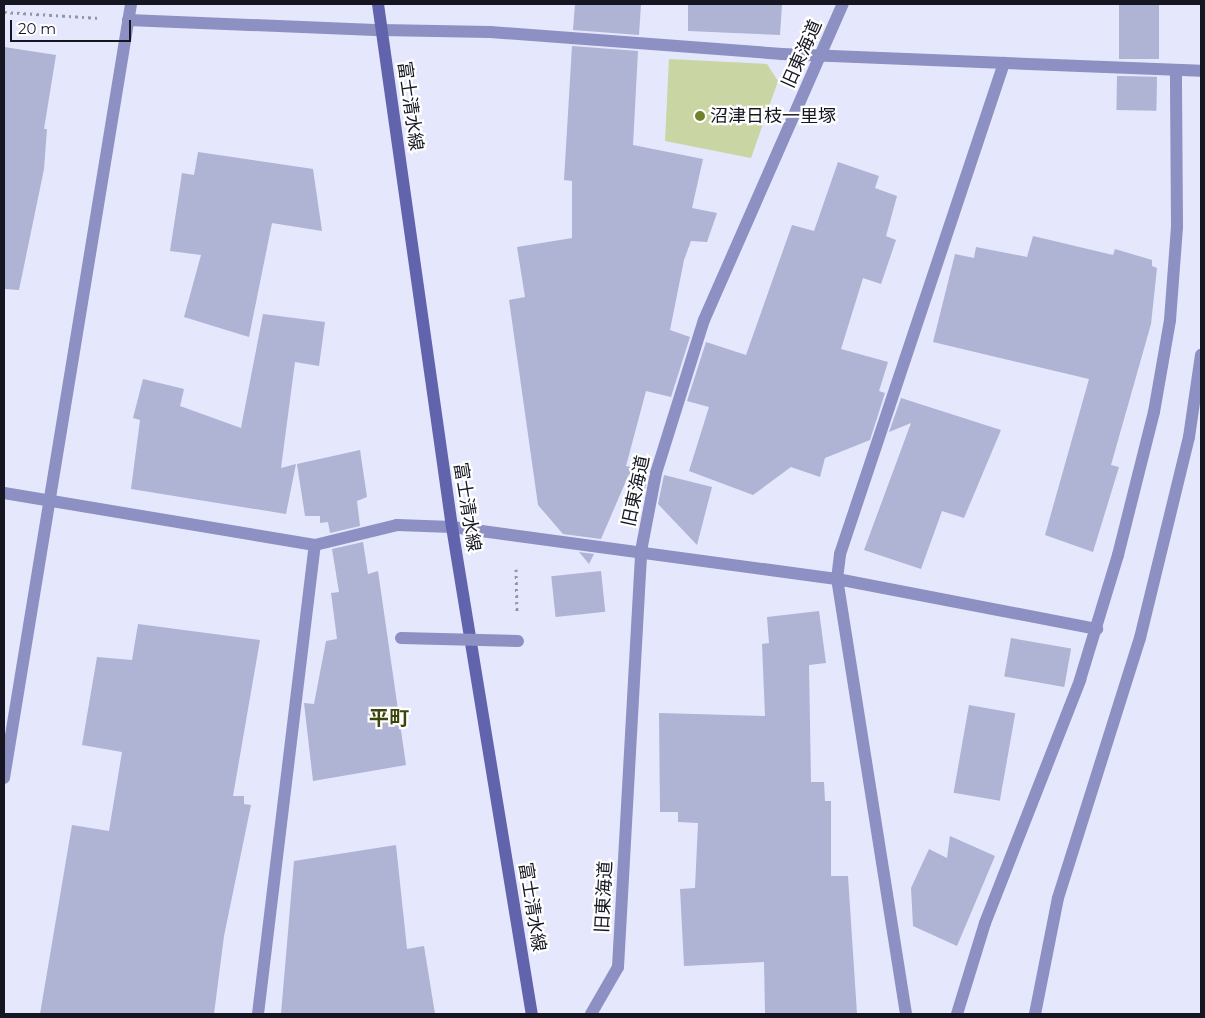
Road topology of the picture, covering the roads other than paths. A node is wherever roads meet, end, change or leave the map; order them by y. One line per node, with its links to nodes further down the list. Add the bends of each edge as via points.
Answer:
1 (131, 4): 4 (street)
2 (378, 4): 5 (main road, 富士清水線)
3 (843, 4): 6 (street, 旧東海道)
4 (128, 20): 5 (street); 12 (street)
5 (382, 30): 6 (street, via 490,32); 13 (main road, 富士清水線)
6 (820, 55): 7 (street); 15 (street, 旧東海道, via 704,320 656,473)
7 (1004, 63): 8 (street); 16 (street, via 840,554)
8 (1176, 71): 9 (street); 17 (street, via 1180,160 1170,320 1154,412)
9 (1201, 72)
10 (1201, 354): 26 (street, via 1189,437 1140,638 1058,898)
11 (4, 493): 12 (street)
12 (46, 499): 14 (street); 20 (street)
13 (452, 527): 14 (street, via 397,526); 15 (street); 22 (main road, 富士清水線)
14 (315, 545): 21 (street)
15 (642, 551): 16 (street); 23 (street, 旧東海道, via 618,967)
16 (837, 579): 17 (street); 24 (street)
17 (1097, 629): 25 (street, via 982,932)
18 (401, 638): 19 (street, bridge)
19 (518, 641)
20 (4, 778)
21 (258, 1014)
22 (532, 1014)
23 (590, 1014)
24 (906, 1014)
25 (957, 1014)
26 (1035, 1014)

